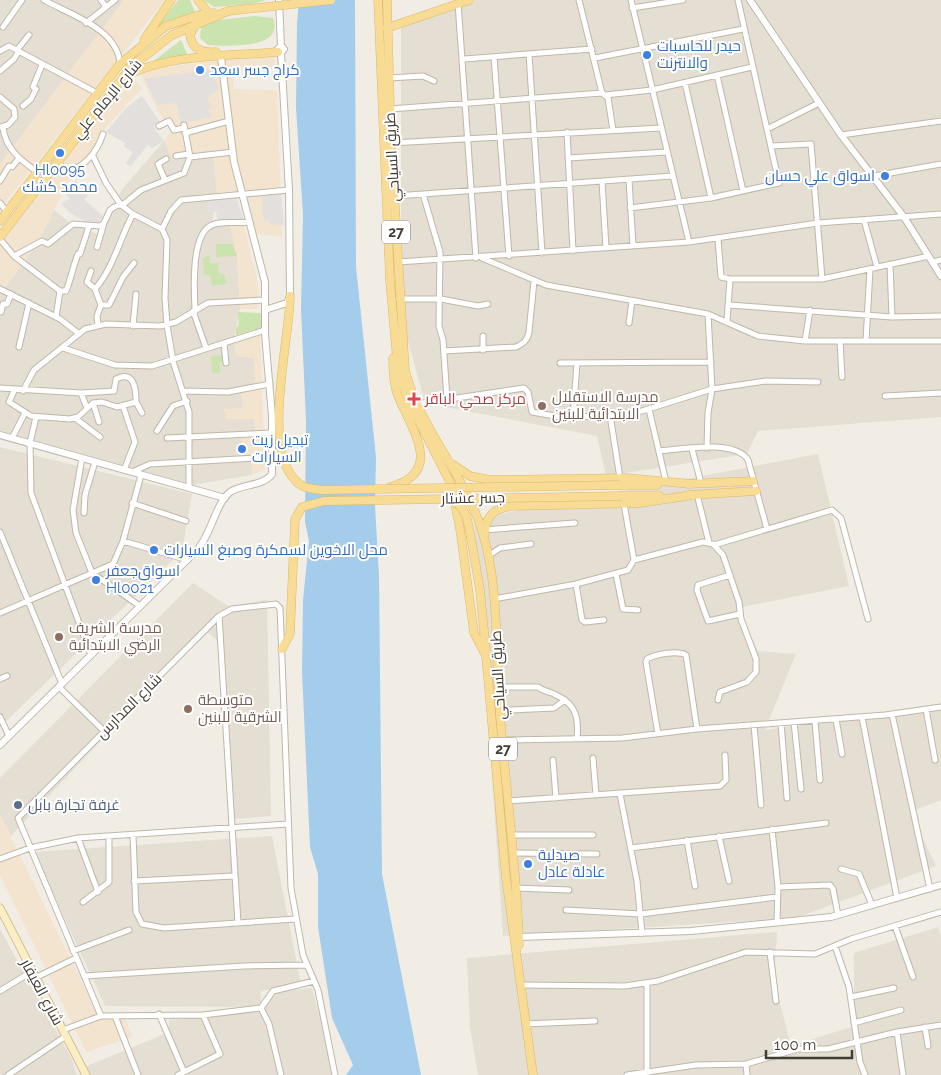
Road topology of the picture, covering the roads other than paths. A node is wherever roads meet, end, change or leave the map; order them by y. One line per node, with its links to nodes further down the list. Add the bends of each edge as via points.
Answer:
1 (22, 0): 24 (street)
2 (44, 0): 23 (street)
3 (101, 0): 18 (street)
4 (115, 0): 18 (street)
5 (171, 0): 28 (main road)
6 (198, 0): 21 (main road)
7 (279, 0): 32 (street)
8 (331, 0): 20 (main road, bridge)
9 (378, 0): 132 (main road, طريق السياحي / 27)
10 (387, 0): 25 (main road, طريق السياحي / 27)
11 (469, 0): 17 (main road)
12 (579, 0): 29 (street)
13 (630, 0): 19 (street)
14 (683, 0): 19 (street)
15 (738, 0): 26 (street)
16 (750, 0): 55 (street)
17 (458, 4): 25 (main road); 37 (street)
18 (106, 7): 23 (street)
19 (632, 8): 30 (street)
20 (228, 11): 21 (main road, شارع الإمام علي); 22 (main road, شارع الإمام علي)
21 (209, 14): 28 (main road, شارع الإمام علي, via 166,26)
22 (198, 22): 32 (main road, via 190,32 190,40 204,52); 48 (main road, شارع الإمام علي, via 156,46)
23 (86, 23): 39 (street, via 114,43)
24 (3, 27)
25 (387, 28): 44 (main road, طريق السياحي / 27)
26 (743, 29): 30 (street); 41 (street)
27 (30, 35): 31 (street)
28 (140, 46): 39 (main road, شارع الإمام علي)
29 (592, 49): 34 (street); 38 (street)
30 (642, 49): 38 (street); 49 (street)
31 (18, 50): 33 (street, via 9,46); 40 (street); 42 (street, via 14,59)
32 (279, 50): 35 (main road); 95 (street)
33 (0, 51)
34 (529, 54): 36 (street); 53 (street)
35 (221, 57): 48 (main road, via 154,65 138,70); 59 (street)
36 (494, 57): 37 (street); 54 (street)
37 (464, 58): 56 (street)
38 (595, 58): 51 (street)
39 (120, 64): 45 (main road, شارع الإمام علي)
40 (42, 65): 50 (street); 57 (street, via 33,87 36,90)
41 (752, 67): 43 (street); 65 (street)
42 (0, 71)
43 (717, 75): 47 (street); 96 (street)
44 (389, 78): 46 (street, via 423,76); 58 (main road, طريق السياحي / 27)
45 (107, 80): 48 (main road); 50 (main road, شارع الإمام علي)
46 (434, 81)
47 (685, 83): 49 (street); 101 (street)
48 (116, 84): 83 (main road, شارع الإمام علي)
49 (652, 90): 51 (street); 63 (street)
50 (97, 93): 85 (main road, شارع الإمام علي)
51 (604, 94): 53 (street); 66 (street, via 608,98)
52 (0, 97): 62 (street, via 14,109 15,117)
53 (530, 100): 54 (street); 69 (street)
54 (496, 102): 56 (street); 71 (street)
55 (818, 103): 65 (street); 70 (street)
56 (465, 104): 58 (street); 72 (street)
57 (23, 106)
58 (390, 109): 73 (main road, طريق السياحي / 27)
59 (229, 121): 64 (street); 75 (street)
60 (941, 121): 70 (street)
61 (159, 126): 64 (street, via 169,121 174,130)
62 (1, 127): 80 (street, via 11,150)
63 (661, 128): 66 (street); 76 (street)
64 (184, 129): 79 (street)
65 (767, 129): 74 (street)
66 (613, 130): 67 (street)
67 (567, 132): 69 (street); 81 (street)
68 (103, 134): 77 (street)
69 (534, 134): 71 (street); 93 (street)
70 (841, 134): 87 (street)
71 (498, 136): 72 (street); 94 (street)
72 (467, 139): 73 (street); 97 (street)
73 (390, 143): 100 (main road, طريق السياحي / 27)
74 (771, 146): 96 (street, via 780,183); 114 (street, via 812,144)
75 (233, 152): 79 (street); 98 (street)
76 (667, 152): 81 (street); 86 (street)
77 (93, 156): 83 (street, via 69,172); 104 (street)
78 (176, 156): 79 (street)
79 (190, 156): 89 (street, via 184,173)
80 (19, 158): 85 (street); 88 (street)
81 (568, 158): 92 (street)
82 (166, 159): 89 (street, via 158,164)
83 (57, 161): 117 (main road, شارع الإمام علي)
84 (941, 164): 87 (street)
85 (37, 172): 106 (main road, شارع الإمام علي)
86 (672, 176): 90 (street); 102 (street)
87 (874, 176): 109 (street)
88 (0, 180)
89 (164, 180): 104 (street, via 141,190)
90 (629, 180): 91 (street); 105 (street)
91 (602, 181): 92 (street); 122 (street)
92 (569, 183): 93 (street); 123 (street)
93 (538, 185): 94 (street); 124 (street)
94 (502, 188): 97 (street); 126 (street)
95 (289, 190): 98 (street); 148 (street)
96 (743, 191): 101 (street)
97 (470, 192): 99 (street); 127 (street)
98 (242, 194): 112 (street); 116 (street, via 181,200 174,206)
99 (423, 194): 100 (street); 129 (street)
100 (395, 196): 133 (main road, طريق السياحي / 27)
101 (711, 198): 102 (street)
102 (679, 202): 105 (street); 119 (street)
103 (0, 204): 106 (street)
104 (121, 205): 107 (street); 113 (street, via 110,210)
105 (630, 208): 120 (street)
106 (7, 212): 111 (main road, شارع الإمام علي)
107 (133, 214): 116 (street); 144 (street, via 111,267)
108 (941, 214): 109 (street)
109 (904, 217): 110 (street); 128 (street)
110 (864, 220): 114 (street); 135 (street)
111 (0, 221)
112 (249, 222): 151 (street, via 264,275); 157 (street, via 213,225 206,229 195,255)
113 (104, 223): 115 (street); 121 (street)
114 (818, 223): 118 (street); 140 (street)
115 (89, 226): 125 (street, via 69,226 48,244 42,241); 145 (street, via 74,263 71,281 66,292)
116 (162, 230): 169 (street, via 168,247)
117 (0, 238): 125 (street)
118 (718, 239): 119 (street); 139 (street, via 721,277)
119 (689, 242): 120 (street)
120 (633, 246): 122 (street)
121 (97, 247)
122 (606, 248): 123 (street)
123 (573, 251): 124 (street)
124 (542, 253): 126 (street)
125 (14, 256): 145 (street)
126 (508, 256): 127 (street)
127 (479, 258): 129 (street); 141 (street)
128 (931, 259): 130 (street); 134 (street); 138 (street)
129 (441, 260): 133 (street); 150 (street)
130 (941, 260)
131 (134, 262): 156 (street, via 109,306)
132 (389, 262): 133 (main road); 142 (main road, طريق السياحي / 27)
133 (398, 262): 149 (main road, طريق السياحي / 27)
134 (890, 264): 135 (street); 164 (street)
135 (877, 267): 136 (street)
136 (870, 269): 140 (street); 162 (street)
137 (91, 271): 144 (street, via 87,282)
138 (941, 276)
139 (730, 279): 140 (street); 155 (street)
140 (822, 279)
141 (534, 280): 152 (street, via 558,288); 182 (street, via 528,339 516,347)
142 (390, 281): 244 (main road, bridge, via 394,380 420,446 420,460 417,469 405,482); 279 (main road, طريق السياحي / 27, via 400,377 450,484 467,572 474,633)
143 (0, 289): 146 (street)
144 (95, 289): 156 (street)
145 (60, 291): 163 (street)
146 (11, 294): 153 (street); 160 (street)
147 (136, 294): 170 (street)
148 (290, 296): 158 (street, via 287,303); 244 (main road, جسر عشتار, bridge, via 280,384 281,443 286,463 295,481 304,487)
149 (399, 299): 150 (street); 206 (main road, طريق السياحي / 27, via 405,370)
150 (441, 299): 154 (street, via 471,306); 183 (street, via 439,326)
151 (265, 300): 157 (street, via 208,303); 158 (street)
152 (632, 301): 161 (street); 167 (street)
153 (29, 303): 163 (street); 179 (street)
154 (488, 304)
155 (729, 305): 159 (street); 166 (street)
156 (101, 306): 168 (street)
157 (194, 310): 169 (street); 181 (street)
158 (265, 310): 171 (street)
159 (810, 310): 162 (street); 174 (street)
160 (1, 312)
161 (708, 314): 166 (street); 185 (street)
162 (866, 315): 164 (street); 176 (street)
163 (56, 316): 172 (street)
164 (892, 316): 165 (street)
165 (941, 316)
166 (727, 321): 174 (street, via 752,334)
167 (629, 323)
168 (98, 325): 170 (street); 172 (street)
169 (167, 325): 170 (street); 184 (street)
170 (133, 326)
171 (265, 330): 178 (street); 193 (street)
172 (78, 333): 180 (street)
173 (483, 336): 182 (street)
174 (805, 341): 175 (street)
175 (840, 341): 176 (street); 191 (street)
176 (866, 341): 177 (street)
177 (941, 341)
178 (224, 343): 181 (street); 186 (street)
179 (19, 347)
180 (63, 348): 189 (street); 198 (street, via 34,370)
181 (206, 348): 184 (street)
182 (483, 350): 183 (street)
183 (444, 351): 202 (street)
184 (172, 358): 189 (street, via 152,366); 197 (street)
185 (711, 362): 188 (street); 195 (street)
186 (226, 363)
187 (560, 363): 188 (street)
188 (577, 363): 217 (street)
189 (123, 367): 190 (street)
190 (123, 377): 199 (street, via 116,379 114,391); 204 (street, via 135,383)
191 (842, 377)
192 (818, 382): 195 (street, via 766,381)
193 (270, 384): 197 (street, via 228,392); 220 (street)
194 (0, 388): 196 (street)
195 (712, 389): 209 (street); 227 (street)
196 (15, 390): 198 (street); 210 (street, via 9,402)
197 (183, 390): 203 (street)
198 (24, 391): 199 (street)
199 (81, 392): 208 (street)
200 (941, 393): 201 (street)
201 (885, 396)
202 (447, 399): 206 (street); 217 (street, via 524,388 528,392 532,412)
203 (187, 401): 219 (street, via 173,406); 225 (street)
204 (136, 402): 207 (street); 211 (street)
205 (93, 404): 207 (street, via 102,402 113,407); 208 (street); 218 (street)
206 (416, 404): 230 (main road, طريق السياحي / 27)
207 (123, 406): 212 (street)
208 (87, 408): 216 (street)
209 (649, 409): 213 (street); 229 (street)
210 (25, 413): 215 (street); 222 (street)
211 (142, 413)
212 (126, 414): 214 (street); 235 (street, via 136,442)
213 (610, 415): 217 (street); 239 (street)
214 (120, 416)
215 (36, 417): 216 (street); 226 (street)
216 (75, 418): 223 (street)
217 (573, 418)
218 (99, 422)
219 (157, 431)
220 (272, 433): 225 (street); 231 (street)
221 (1, 437): 222 (street)
222 (12, 438): 226 (street)
223 (100, 438)
224 (166, 438): 225 (street)
225 (189, 438): 233 (street)
226 (30, 443): 232 (street); 267 (street, via 31,493)
227 (707, 448): 228 (street); 238 (street, via 735,448 741,452 748,460)
228 (692, 449): 229 (street); 241 (street)
229 (659, 451): 240 (street)
230 (444, 455): 239 (main road, via 460,471 485,479); 255 (main road, طريق السياحي)
231 (273, 457): 233 (street); 247 (street, via 270,477 238,488)
232 (82, 458): 234 (street); 263 (street, via 72,518)
233 (190, 461): 236 (street, via 150,464); 243 (street)
234 (95, 462): 235 (street); 251 (street, via 85,495)
235 (124, 470): 236 (street)
236 (132, 472): 237 (street)
237 (141, 475): 243 (street); 250 (street)
238 (753, 480): 241 (main road); 245 (street)
239 (620, 481): 240 (main road); 242 (main road); 244 (main road, جسر عشتار, bridge)
240 (666, 482): 242 (main road)
241 (701, 483): 242 (main road)
242 (692, 484)
243 (189, 488): 247 (street)
244 (376, 490)
245 (756, 491): 246 (main road); 254 (street)
246 (695, 495): 249 (main road); 259 (street)
247 (225, 498): 261 (street, via 205,540)
248 (435, 499): 249 (main road, جسر عشتار, bridge); 277 (main road, جسر عشتار, bridge, via 324,501 305,505 299,510 294,528 290,634); 279 (main road, bridge, via 453,501 462,508 480,590)
249 (623, 500): 255 (main road, via 498,508 491,513); 262 (street)
250 (132, 503): 252 (street); 257 (street)
251 (84, 513)
252 (186, 522)
253 (575, 523): 255 (street)
254 (767, 529): 259 (street); 275 (street, via 827,510 838,513)
255 (484, 530): 260 (main road, طريق السياحي / 27)
256 (0, 532): 269 (street)
257 (123, 541): 261 (street); 263 (street, via 113,564)
258 (531, 544): 260 (street, via 500,548)
259 (711, 544): 262 (street, via 697,544); 265 (street, via 721,550)
260 (488, 556): 268 (main road, طريق السياحي / 27)
261 (188, 560): 270 (street)
262 (634, 560): 264 (street, via 628,570)
263 (92, 573): 267 (street); 270 (street)
264 (616, 574): 266 (street); 271 (street, via 622,609)
265 (730, 575): 273 (street); 273 (street, via 696,588 708,620)
266 (576, 584): 268 (street); 276 (street, via 582,620)
267 (65, 585): 269 (street); 278 (street)
268 (494, 598): 283 (main road, طريق السياحي / 27)
269 (27, 602): 272 (street); 282 (street)
270 (140, 606): 278 (street)
271 (638, 610)
272 (0, 613)
273 (740, 614): 285 (street, via 756,659 756,672 747,682 720,692)
274 (219, 616): 277 (street, شارع المدارس, via 241,607 279,605); 298 (street, شارع المدارس); 319 (street)
275 (868, 619)
276 (604, 620)
277 (282, 649): 318 (street)
278 (91, 655): 282 (street)
279 (487, 662): 365 (main road, طريق السياحي / 27, via 504,863)
280 (7, 676): 281 (street)
281 (0, 679)
282 (60, 686): 298 (street); 300 (street)
283 (498, 687): 284 (street, via 538,686); 287 (main road, طريق السياحي / 27)
284 (565, 700): 287 (street, via 554,708); 301 (street, via 577,714)
285 (718, 700)
286 (941, 707): 288 (street)
287 (499, 708): 302 (main road, طريق السياحي / 27)
288 (926, 709): 289 (street); 308 (street)
289 (892, 714): 291 (street); 341 (street)
290 (0, 717): 300 (street)
291 (862, 717): 292 (street); 345 (street)
292 (836, 719): 293 (street); 304 (street)
293 (815, 721): 294 (street); 309 (street)
294 (794, 722): 295 (street); 310 (street)
295 (780, 723): 296 (street); 314 (street)
296 (754, 725): 297 (street); 316 (street)
297 (697, 729): 299 (street); 299 (street, via 686,654 656,655 646,662)
298 (104, 731): 328 (street, شارع المدارس, via 18,818)
299 (658, 734): 301 (street)
300 (9, 736): 303 (street)
301 (577, 738): 302 (street)
302 (502, 740): 315 (main road, طريق السياحي / 27)
303 (0, 745)
304 (842, 754)
305 (725, 755): 311 (street, via 723,785)
306 (593, 758): 312 (street)
307 (553, 760): 313 (street)
308 (935, 760)
309 (820, 780)
310 (801, 790)
311 (620, 794): 312 (street); 329 (street)
312 (596, 795): 313 (street)
313 (556, 798): 315 (street)
314 (787, 798)
315 (508, 801): 321 (main road, طريق السياحي / 27)
316 (761, 805)
317 (826, 823): 320 (street)
318 (288, 824): 319 (street); 353 (street)
319 (231, 827): 324 (street); 334 (street)
320 (772, 828): 325 (street); 339 (street)
321 (511, 835): 322 (street); 330 (main road, طريق السياحي / 27)
322 (593, 835)
323 (109, 836): 324 (street); 326 (street); 343 (street, via 110,879)
324 (133, 836): 335 (street)
325 (718, 836): 327 (street); 336 (street)
326 (78, 838): 328 (street); 343 (street)
327 (687, 840): 329 (street); 338 (street)
328 (30, 848): 332 (street); 361 (street)
329 (631, 848): 351 (street)
330 (513, 853): 331 (street); 340 (main road, طريق السياحي / 27)
331 (597, 854)
332 (0, 859)
333 (841, 869): 347 (street, via 859,874)
334 (234, 876): 335 (street); 355 (street)
335 (134, 881): 355 (street, via 136,912 142,924 164,928)
336 (729, 881)
337 (941, 885): 341 (street)
338 (696, 886)
339 (778, 887): 344 (street); 352 (street, via 830,885)
340 (515, 888): 342 (street); 359 (main road, طريق السياحي / 27)
341 (930, 889): 345 (street)
342 (569, 890)
343 (98, 892): 346 (street)
344 (777, 897): 351 (street); 354 (street)
345 (897, 898): 347 (street)
346 (83, 902)
347 (872, 905): 352 (street)
348 (0, 908): 366 (main road, شارع العيفار)
349 (566, 910): 351 (street)
350 (941, 912): 356 (street)
351 (641, 914): 358 (street)
352 (838, 915): 354 (street)
353 (296, 919): 355 (street); 364 (street)
354 (777, 922): 358 (street)
355 (238, 923)
356 (894, 926): 360 (street); 368 (street)
357 (129, 930): 361 (street)
358 (642, 933): 359 (street)
359 (519, 937): 365 (main road, طريق السياحي / 27)
360 (835, 946): 362 (street, via 806,955); 374 (street)
361 (74, 951): 363 (street)
362 (770, 952): 370 (street, via 737,954); 375 (street)
363 (76, 958): 366 (street); 367 (street)
364 (307, 965): 367 (street); 369 (street)
365 (518, 969): 371 (main road, طريق السياحي / 27)
366 (33, 975): 373 (street); 388 (main road, شارع العيفار)
367 (84, 976): 380 (street)
368 (913, 977)
369 (314, 981): 376 (street, via 273,991); 398 (street)
370 (647, 983): 371 (street); 392 (street)
371 (520, 985): 385 (main road, طريق السياحي / 27)
372 (894, 988): 374 (street)
373 (0, 991)
374 (851, 997): 383 (street)
375 (776, 1001)
376 (262, 1008): 379 (street); 397 (street)
377 (901, 1010): 383 (street)
378 (159, 1014): 379 (street); 381 (street); 393 (street)
379 (202, 1015): 393 (street, via 220,1054)
380 (101, 1016): 381 (street); 388 (street)
381 (115, 1016): 396 (street)
382 (595, 1021): 385 (street)
383 (854, 1023): 389 (street)
384 (941, 1025): 386 (street)
385 (525, 1026): 399 (main road, طريق السياحي / 27); 400 (main road, طريق السياحي / 27)
386 (925, 1027): 387 (street); 390 (street)
387 (897, 1032): 389 (street); 404 (street)
388 (65, 1033): 394 (street); 395 (main road, شارع العيفار)
389 (857, 1042): 391 (street, via 828,1049 798,1049); 403 (street)
390 (928, 1046)
391 (746, 1064): 392 (street, via 696,1065); 402 (street)
392 (647, 1073): 401 (street)
393 (181, 1074)
394 (8, 1075)
395 (86, 1075)
396 (138, 1075)
397 (281, 1075)
398 (335, 1075)
399 (533, 1075)
400 (538, 1075)
401 (628, 1075)
402 (747, 1075)
403 (865, 1075)
404 (903, 1075)

